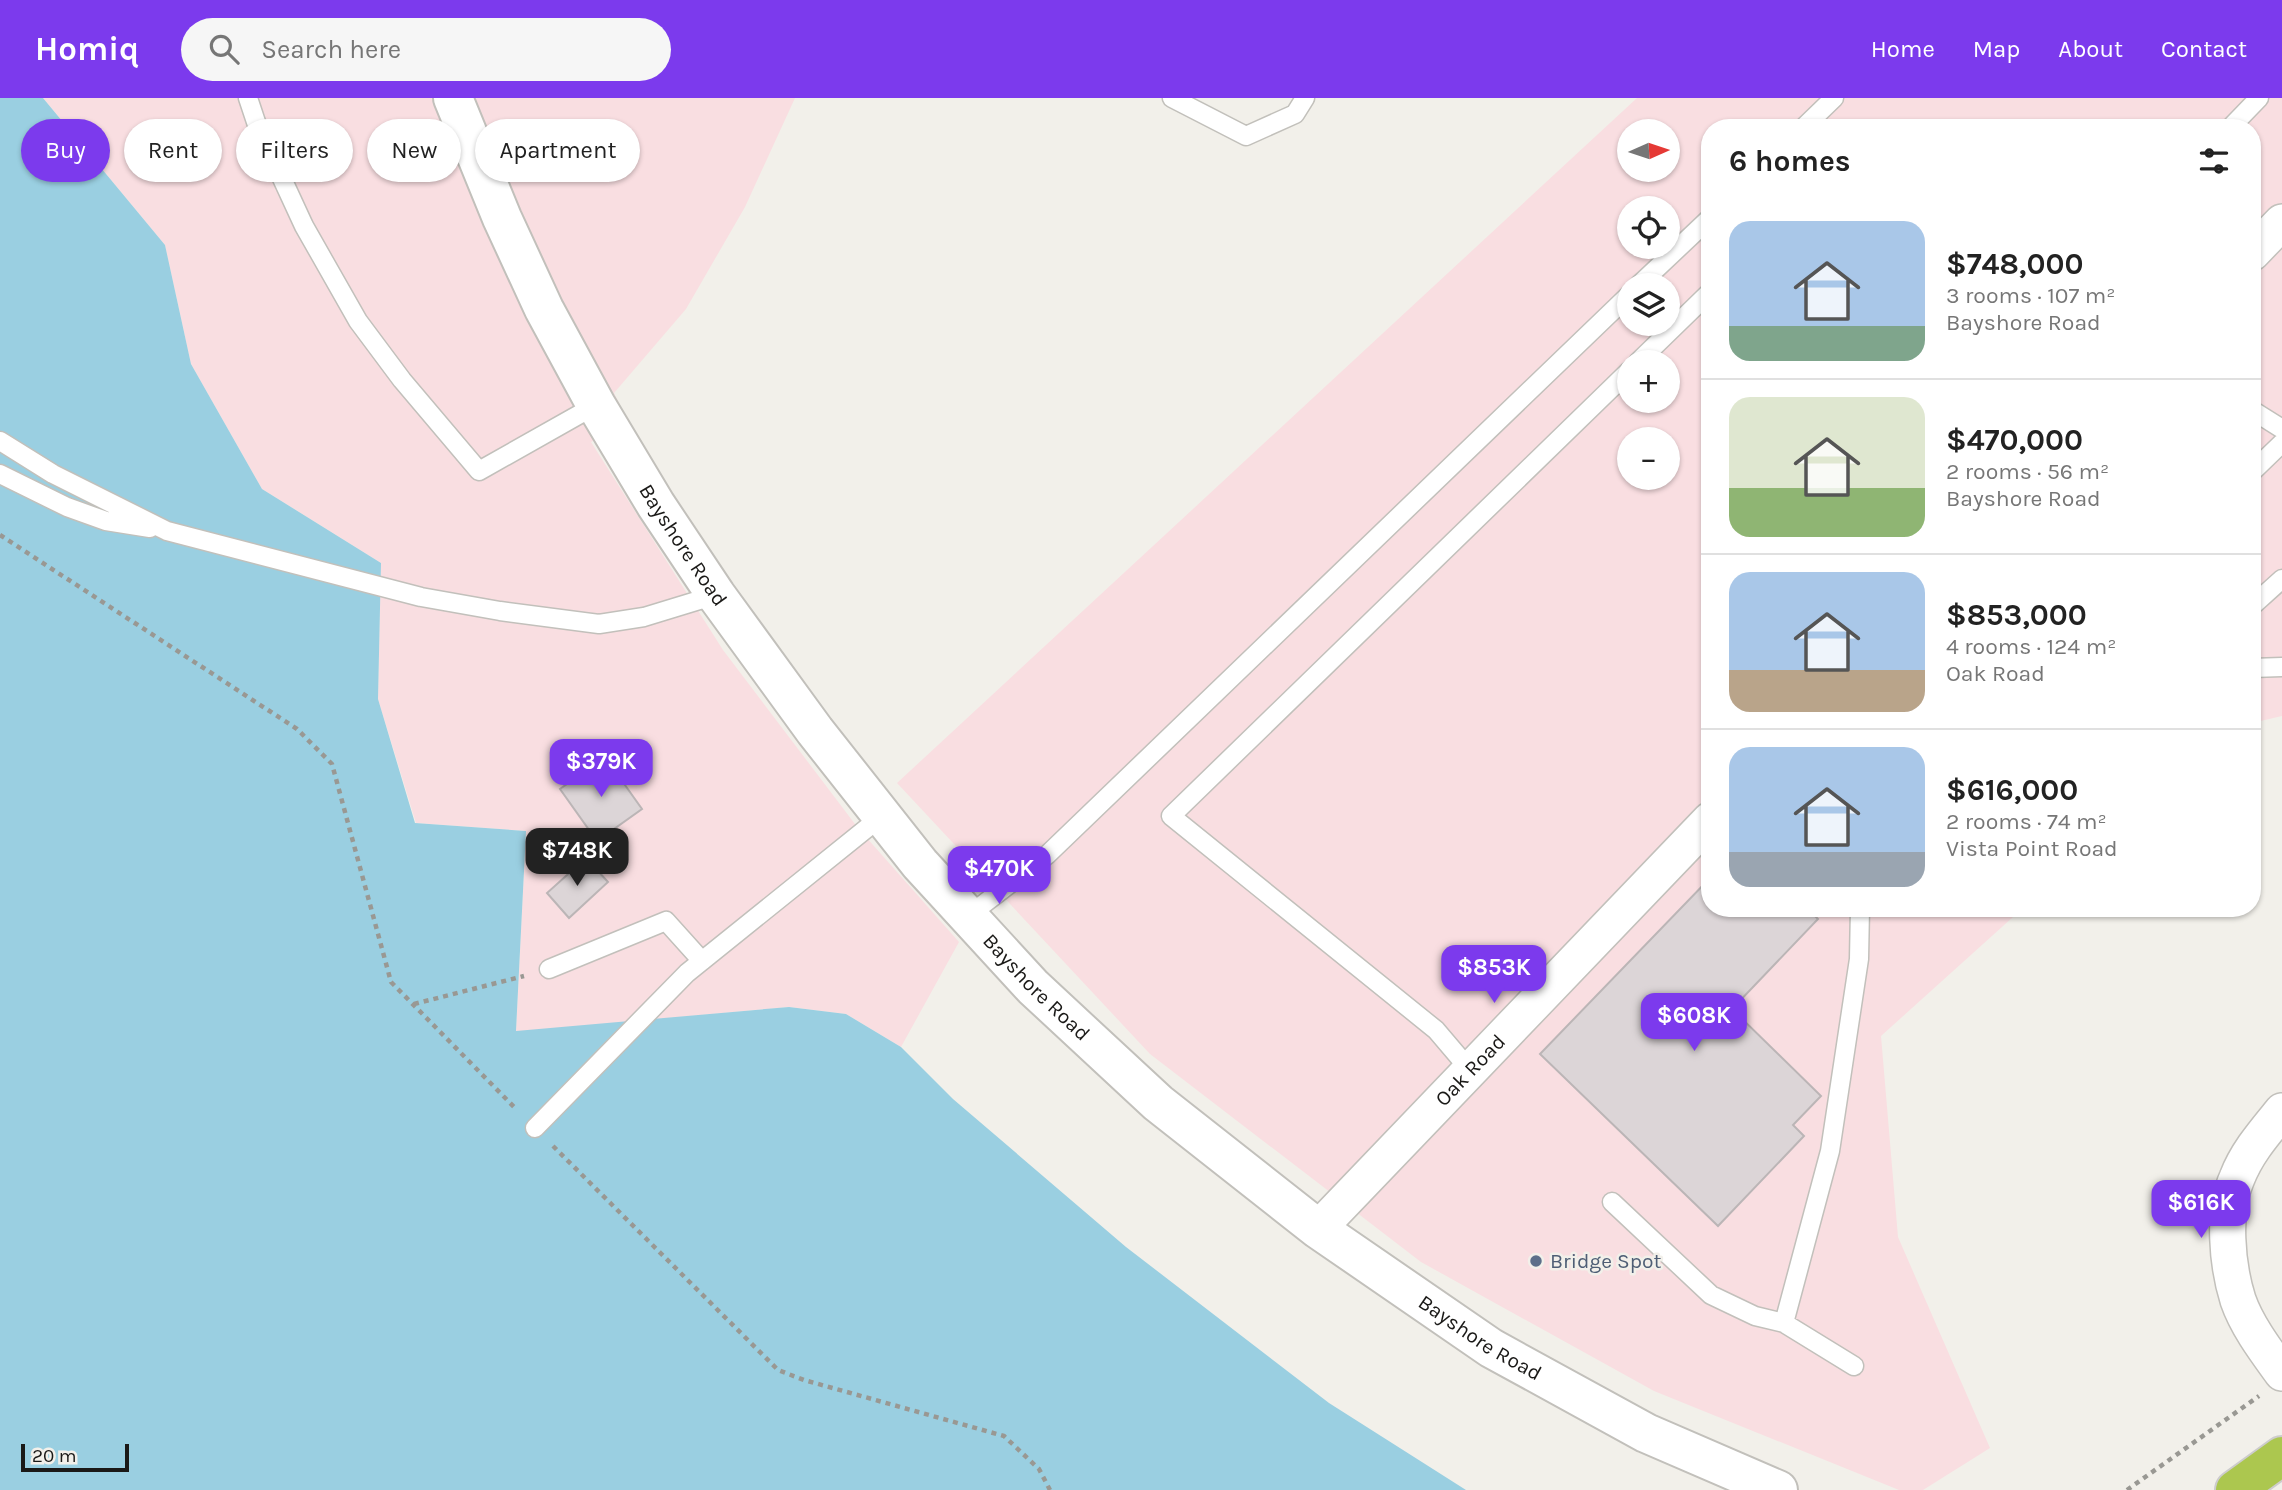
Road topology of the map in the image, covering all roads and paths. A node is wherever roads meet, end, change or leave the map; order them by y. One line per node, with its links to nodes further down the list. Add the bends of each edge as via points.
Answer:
1 (248, 98): 17 (lane, via 304,226 358,321 479,471)
2 (453, 98): 17 (street, Bayshore Road, via 544,309)
3 (1172, 98): 4 (lane, via 1246,136 1295,114)
4 (1305, 98)
5 (1834, 98): 7 (lane)
6 (2259, 98): 8 (lane)
7 (1812, 119)
8 (2239, 119)
9 (2282, 222): 11 (street)
10 (1701, 226): 12 (lane)
11 (2261, 244)
12 (1652, 273)
13 (1701, 301): 15 (lane)
14 (1617, 307): 33 (lane, via 1047,855)
15 (1650, 350)
16 (1617, 382): 38 (lane, via 1171,816 1436,1030)
17 (596, 405): 27 (street, Bayshore Road)
18 (2261, 416): 19 (lane)
19 (2282, 429)
20 (0, 441): 24 (lane, via 53,474)
21 (2282, 443): 22 (lane)
22 (2261, 463)
23 (0, 474): 24 (lane, via 106,521)
24 (167, 531): 27 (lane, via 421,597 599,624 644,617)
25 (0, 535): 37 (path, via 297,729 332,764 391,982)
26 (2282, 579): 28 (lane)
27 (716, 595): 31 (street, Bayshore Road)
28 (2261, 598)
29 (2282, 667): 30 (lane)
30 (2261, 668)
31 (882, 816): 33 (street, Bayshore Road); 35 (lane)
32 (1701, 829): 38 (street, Oak Road)
33 (968, 916): 42 (street, Bayshore Road, via 1033,987 1158,1103)
34 (1860, 917): 43 (lane, via 1859,959 1830,1151)
35 (702, 961): 36 (lane, via 666,921); 40 (lane)
36 (549, 969): 37 (path)
37 (413, 1004): 40 (path)
38 (1470, 1070): 42 (street, Oak Road)
39 (2282, 1111): 45 (street, via 2254,1145 2236,1179 2228,1215 2238,1300 2263,1348)
40 (535, 1128): 47 (path, via 778,1370 1004,1436 1039,1469)
41 (1612, 1202): 43 (lane, via 1711,1294 1755,1316)
42 (1318, 1229): 48 (street, Bayshore Road, via 1491,1348 1646,1433)
43 (1784, 1323): 44 (lane)
44 (1854, 1366)
45 (2271, 1384): 49 (path)
46 (2282, 1456): 50 (highway)
47 (1050, 1490)
48 (1778, 1490)
49 (2127, 1490)
50 (2235, 1490)

